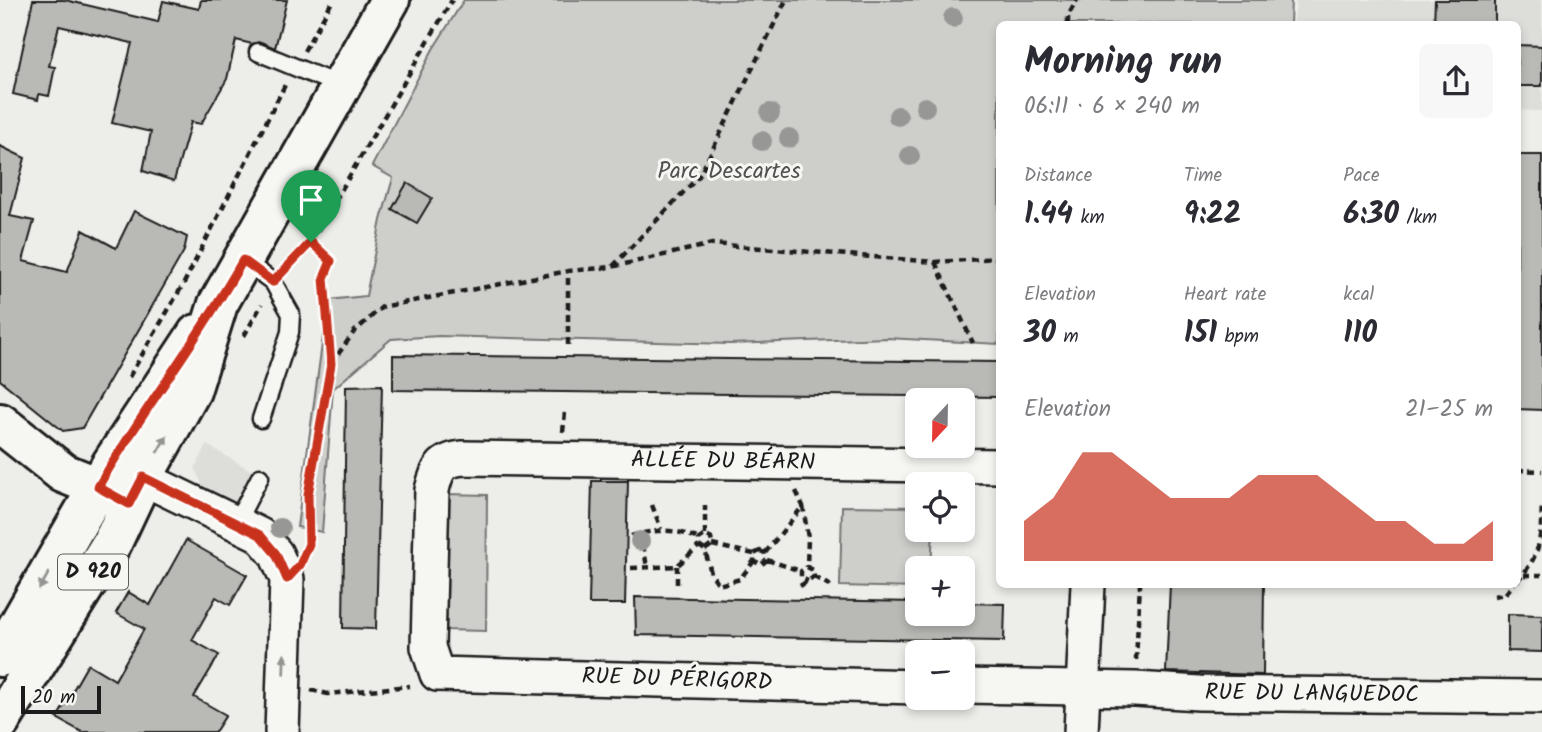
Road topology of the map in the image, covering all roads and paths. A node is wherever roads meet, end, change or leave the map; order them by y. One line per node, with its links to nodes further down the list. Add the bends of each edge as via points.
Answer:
1 (333, 0): 8 (path)
2 (390, 0): 9 (main road, D 920)
3 (452, 0): 10 (path)
4 (786, 0): 14 (path, via 699,174)
5 (1077, 0): 6 (path)
6 (1068, 21)
7 (258, 52): 8 (lane)
8 (295, 66): 9 (lane); 21 (path, via 184,283)
9 (341, 86): 12 (main road, D 920)
10 (311, 242): 16 (path); 20 (path, via 331,261 324,278)
11 (996, 258): 13 (path)
12 (243, 260): 16 (lane); 28 (main road, D 920)
13 (935, 262): 14 (path, via 712,244); 17 (path)
14 (612, 267): 15 (path)
15 (568, 271): 19 (path); 20 (path, via 382,307 354,332)
16 (273, 282): 18 (path); 22 (lane, via 291,314 290,332)
17 (973, 343)
18 (240, 344)
19 (568, 345)
20 (331, 364): 52 (path, via 308,495 309,544 300,565)
21 (128, 381)
22 (261, 419)
23 (0, 423): 28 (main road, via 63,474)
24 (996, 466): 62 (street, ALLÉE DU BÉARN, via 448,460 437,470 432,490 428,647)
25 (1521, 470): 26 (path)
26 (1542, 471)
27 (260, 477): 32 (lane)
28 (120, 483): 32 (street); 61 (main road, D 920, one-way to 61); 69 (main road, via 52,637)
29 (652, 505): 33 (path)
30 (705, 505): 36 (path)
31 (1542, 505): 49 (path, via 1540,546 1535,562)
32 (236, 523): 52 (street, via 260,535 276,554)
33 (661, 529): 34 (path); 37 (path, via 683,532)
34 (642, 534): 35 (path); 45 (path)
35 (631, 536)
36 (705, 536): 37 (path); 38 (path, via 711,538)
37 (699, 542): 39 (path); 44 (path)
38 (712, 545): 39 (path); 41 (path)
39 (705, 550): 42 (path, via 719,585 740,579)
40 (765, 553): 41 (path); 43 (path); 46 (path, via 803,506)
41 (754, 554): 42 (path)
42 (754, 561): 43 (path, via 761,565)
43 (767, 561): 48 (path)
44 (677, 566): 45 (path); 54 (path)
45 (646, 567): 47 (path)
46 (807, 567): 48 (path); 51 (path)
47 (631, 568)
48 (801, 571): 53 (path, via 801,578)
49 (1523, 575): 50 (path)
50 (1542, 575)
51 (814, 577): 53 (path); 56 (path)
52 (287, 579): 63 (street, one-way to 52)
53 (808, 581): 55 (path)
54 (677, 584)
55 (800, 586)
56 (831, 586)
57 (1088, 588): 66 (street)
58 (1140, 588): 67 (path)
59 (1510, 588): 60 (path)
60 (1494, 596)
61 (0, 657)
62 (437, 674): 63 (path, via 408,688 328,694); 65 (street, RUE DU PÉRIGORD)
63 (283, 684): 70 (street)
64 (975, 686): 66 (street)
65 (905, 687)
66 (1083, 687): 67 (street, RUE DU LANGUEDOC); 71 (street)
67 (1135, 689): 68 (street, RUE DU LANGUEDOC)
68 (1542, 697)
69 (0, 722)
70 (282, 732)
71 (1081, 732)

